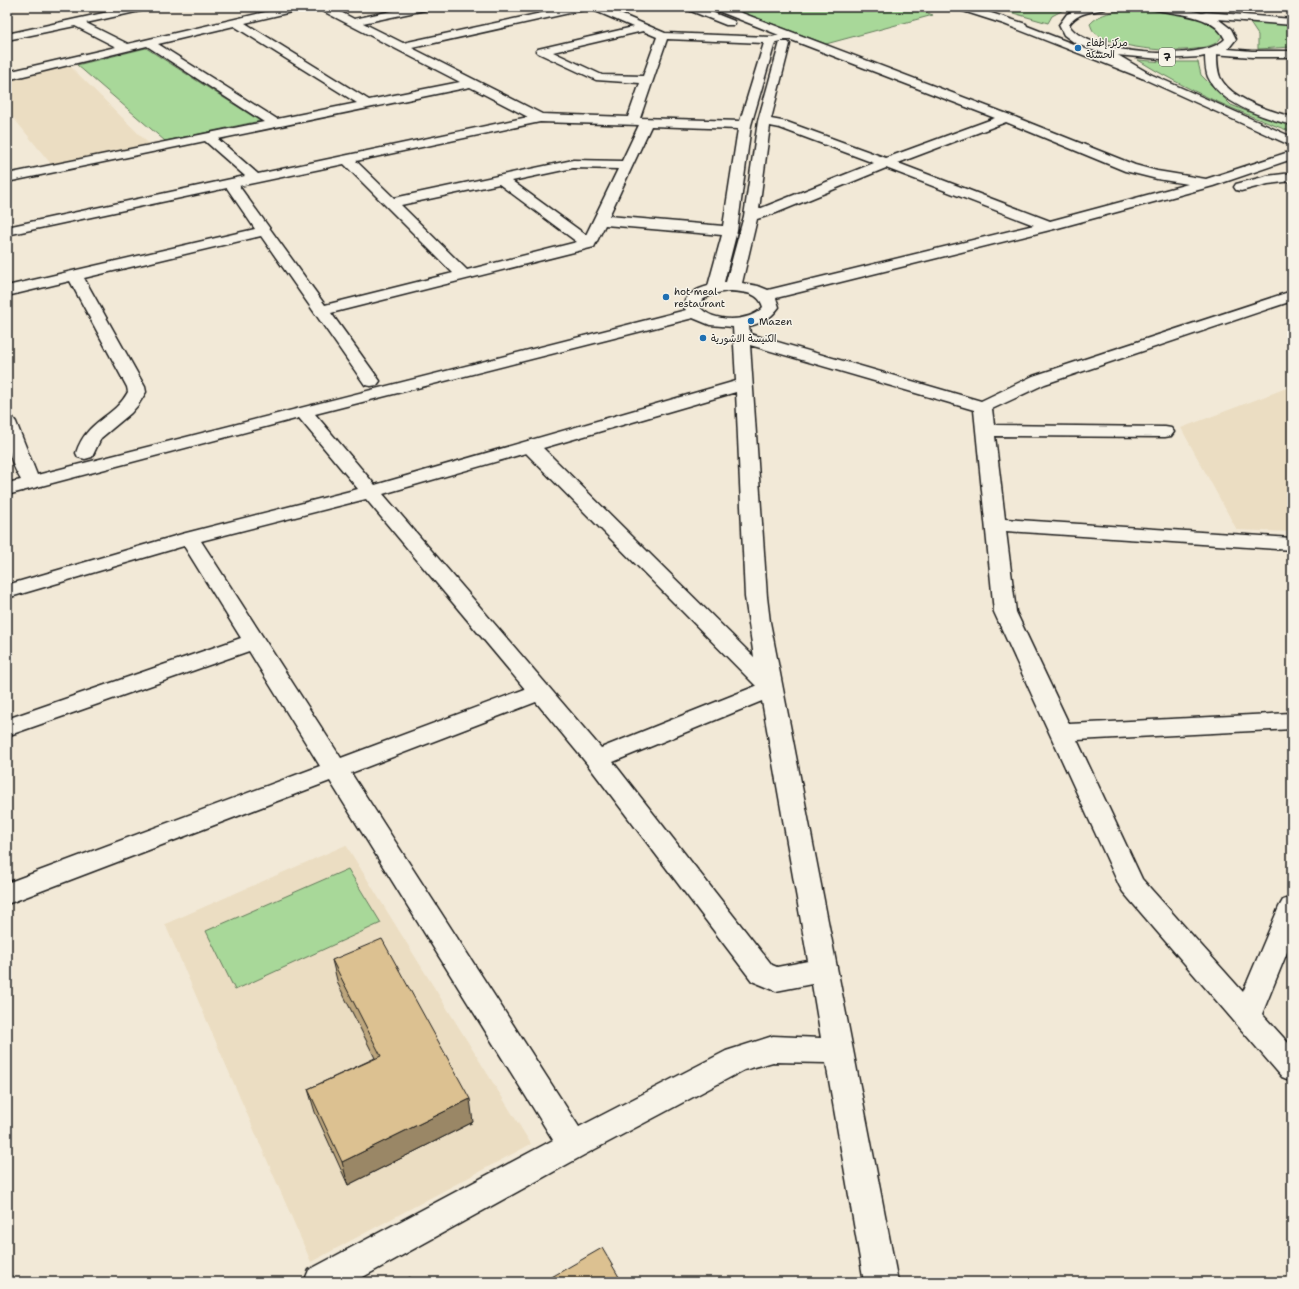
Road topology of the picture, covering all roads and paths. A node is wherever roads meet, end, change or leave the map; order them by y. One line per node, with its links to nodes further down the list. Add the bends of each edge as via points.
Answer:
1 (97, 7): 14 (main road)
2 (145, 7): 14 (main road)
3 (300, 7): 16 (main road)
4 (323, 7): 17 (main road)
5 (425, 7): 17 (main road)
6 (583, 7): 26 (main road)
7 (595, 7): 20 (main road)
8 (690, 7): 23 (main road)
9 (717, 7): 23 (main road)
10 (960, 7): 19 (main road, 7)
11 (1101, 7): 24 (main road, 7, via 1068,17 1064,24 1068,33)
12 (1156, 7): 13 (main road, 7)
13 (1192, 13): 18 (main road, 7); 29 (main road, 7, via 1222,25 1230,32 1229,43)
14 (110, 15): 15 (main road)
15 (76, 22): 22 (main road); 27 (main road)
16 (235, 22): 25 (main road); 35 (main road)
17 (353, 22): 26 (main road)
18 (1292, 22)
19 (1009, 23): 24 (main road, 7); 32 (main road)
20 (643, 28): 21 (main road); 33 (main road, via 542,51 600,78)
21 (663, 36): 23 (main road); 33 (main road)
22 (7, 37)
23 (787, 39): 37 (main road); 37 (main road); 40 (main road); 44 (main road, via 768,46)
24 (1081, 41): 28 (main road, 7)
25 (149, 43): 27 (main road); 42 (main road)
26 (401, 46): 34 (main road)
27 (126, 48): 31 (main road)
28 (1099, 48): 29 (main road, 7, via 1157,56 1192,56); 32 (main road)
29 (1213, 52): 30 (main road, 7); 41 (main road, via 1215,79 1223,89 1257,109)
30 (1292, 54)
31 (7, 76)
32 (1146, 76): 43 (main road)
33 (647, 80): 38 (main road)
34 (472, 83): 35 (main road); 36 (main road)
35 (367, 104): 42 (main road)
36 (540, 118): 38 (main road); 48 (main road)
37 (1000, 120): 49 (main road); 57 (main road, via 1130,168); 58 (main road)
38 (633, 121): 39 (main road)
39 (647, 121): 44 (main road); 51 (main road)
40 (764, 121): 49 (main road, via 783,125); 60 (main road)
41 (1292, 121)
42 (274, 123): 45 (main road)
43 (1248, 123): 46 (main road); 50 (main road, via 1257,129 1269,146)
44 (745, 125): 65 (main road)
45 (208, 137): 53 (main road); 54 (main road)
46 (1292, 142)
47 (1292, 155): 50 (main road)
48 (347, 158): 54 (main road); 59 (main road)
49 (886, 163): 60 (main road); 62 (main road)
50 (1267, 164): 57 (main road)
51 (626, 165): 55 (main road, via 573,164); 61 (main road)
52 (1292, 177): 73 (main road, via 1267,180)
53 (7, 178)
54 (255, 178): 56 (main road)
55 (502, 180): 59 (main road); 66 (main road)
56 (230, 183): 63 (main road); 64 (main road)
57 (1208, 183): 58 (main road)
58 (1169, 194): 62 (main road)
59 (392, 203): 68 (main road)
60 (751, 216): 69 (main road)
61 (600, 220): 65 (main road); 66 (main road)
62 (1049, 226): 73 (main road)
63 (7, 231)
64 (264, 231): 67 (main road); 75 (main road)
65 (730, 231): 70 (main road)
66 (589, 244): 68 (main road)
67 (75, 275): 71 (main road); 85 (main road, via 137,392 125,410 90,438)
68 (464, 276): 75 (main road)
69 (733, 286): 70 (main road); 73 (main road, via 751,289)
70 (714, 288): 74 (main road, via 699,294)
71 (7, 290)
72 (1292, 296): 79 (main road, via 1038,380)
73 (768, 301): 76 (main road, via 769,311)
74 (694, 307): 76 (main road, via 710,320 730,323); 77 (main road); 80 (main road)
75 (321, 312): 77 (main road)
76 (742, 330): 78 (main road); 79 (main road)
77 (371, 382): 85 (main road)
78 (745, 384): 84 (main road); 95 (main road, via 756,598)
79 (983, 407): 82 (main road)
80 (303, 412): 87 (main road); 89 (main road)
81 (7, 422): 87 (main road)
82 (985, 430): 83 (main road); 90 (main road)
83 (1165, 432)
84 (530, 446): 89 (main road); 95 (main road)
85 (85, 453): 87 (main road)
86 (7, 476): 87 (main road)
87 (29, 477): 88 (main road)
88 (7, 489)
89 (371, 492): 91 (main road); 96 (main road)
90 (995, 524): 92 (main road); 99 (main road, via 1005,612)
91 (189, 538): 93 (main road); 94 (main road)
92 (1292, 544)
93 (7, 592)
94 (254, 641): 98 (main road); 101 (main road)
95 (772, 688): 100 (main road); 104 (main road)
96 (540, 692): 100 (main road); 101 (main road)
97 (1292, 721): 99 (main road)
98 (7, 728)
99 (1061, 733): 105 (main road, via 1132,886)
100 (597, 759): 104 (main road, via 762,973 776,979)
101 (336, 769): 102 (main road); 108 (main road)
102 (7, 894)
103 (1292, 907): 105 (main road)
104 (823, 970): 106 (main road)
105 (1247, 1016): 107 (main road)
106 (838, 1051): 108 (main road, via 773,1050 736,1060); 110 (main road)
107 (1292, 1068)
108 (573, 1145): 109 (main road)
109 (322, 1282)
110 (881, 1282)

